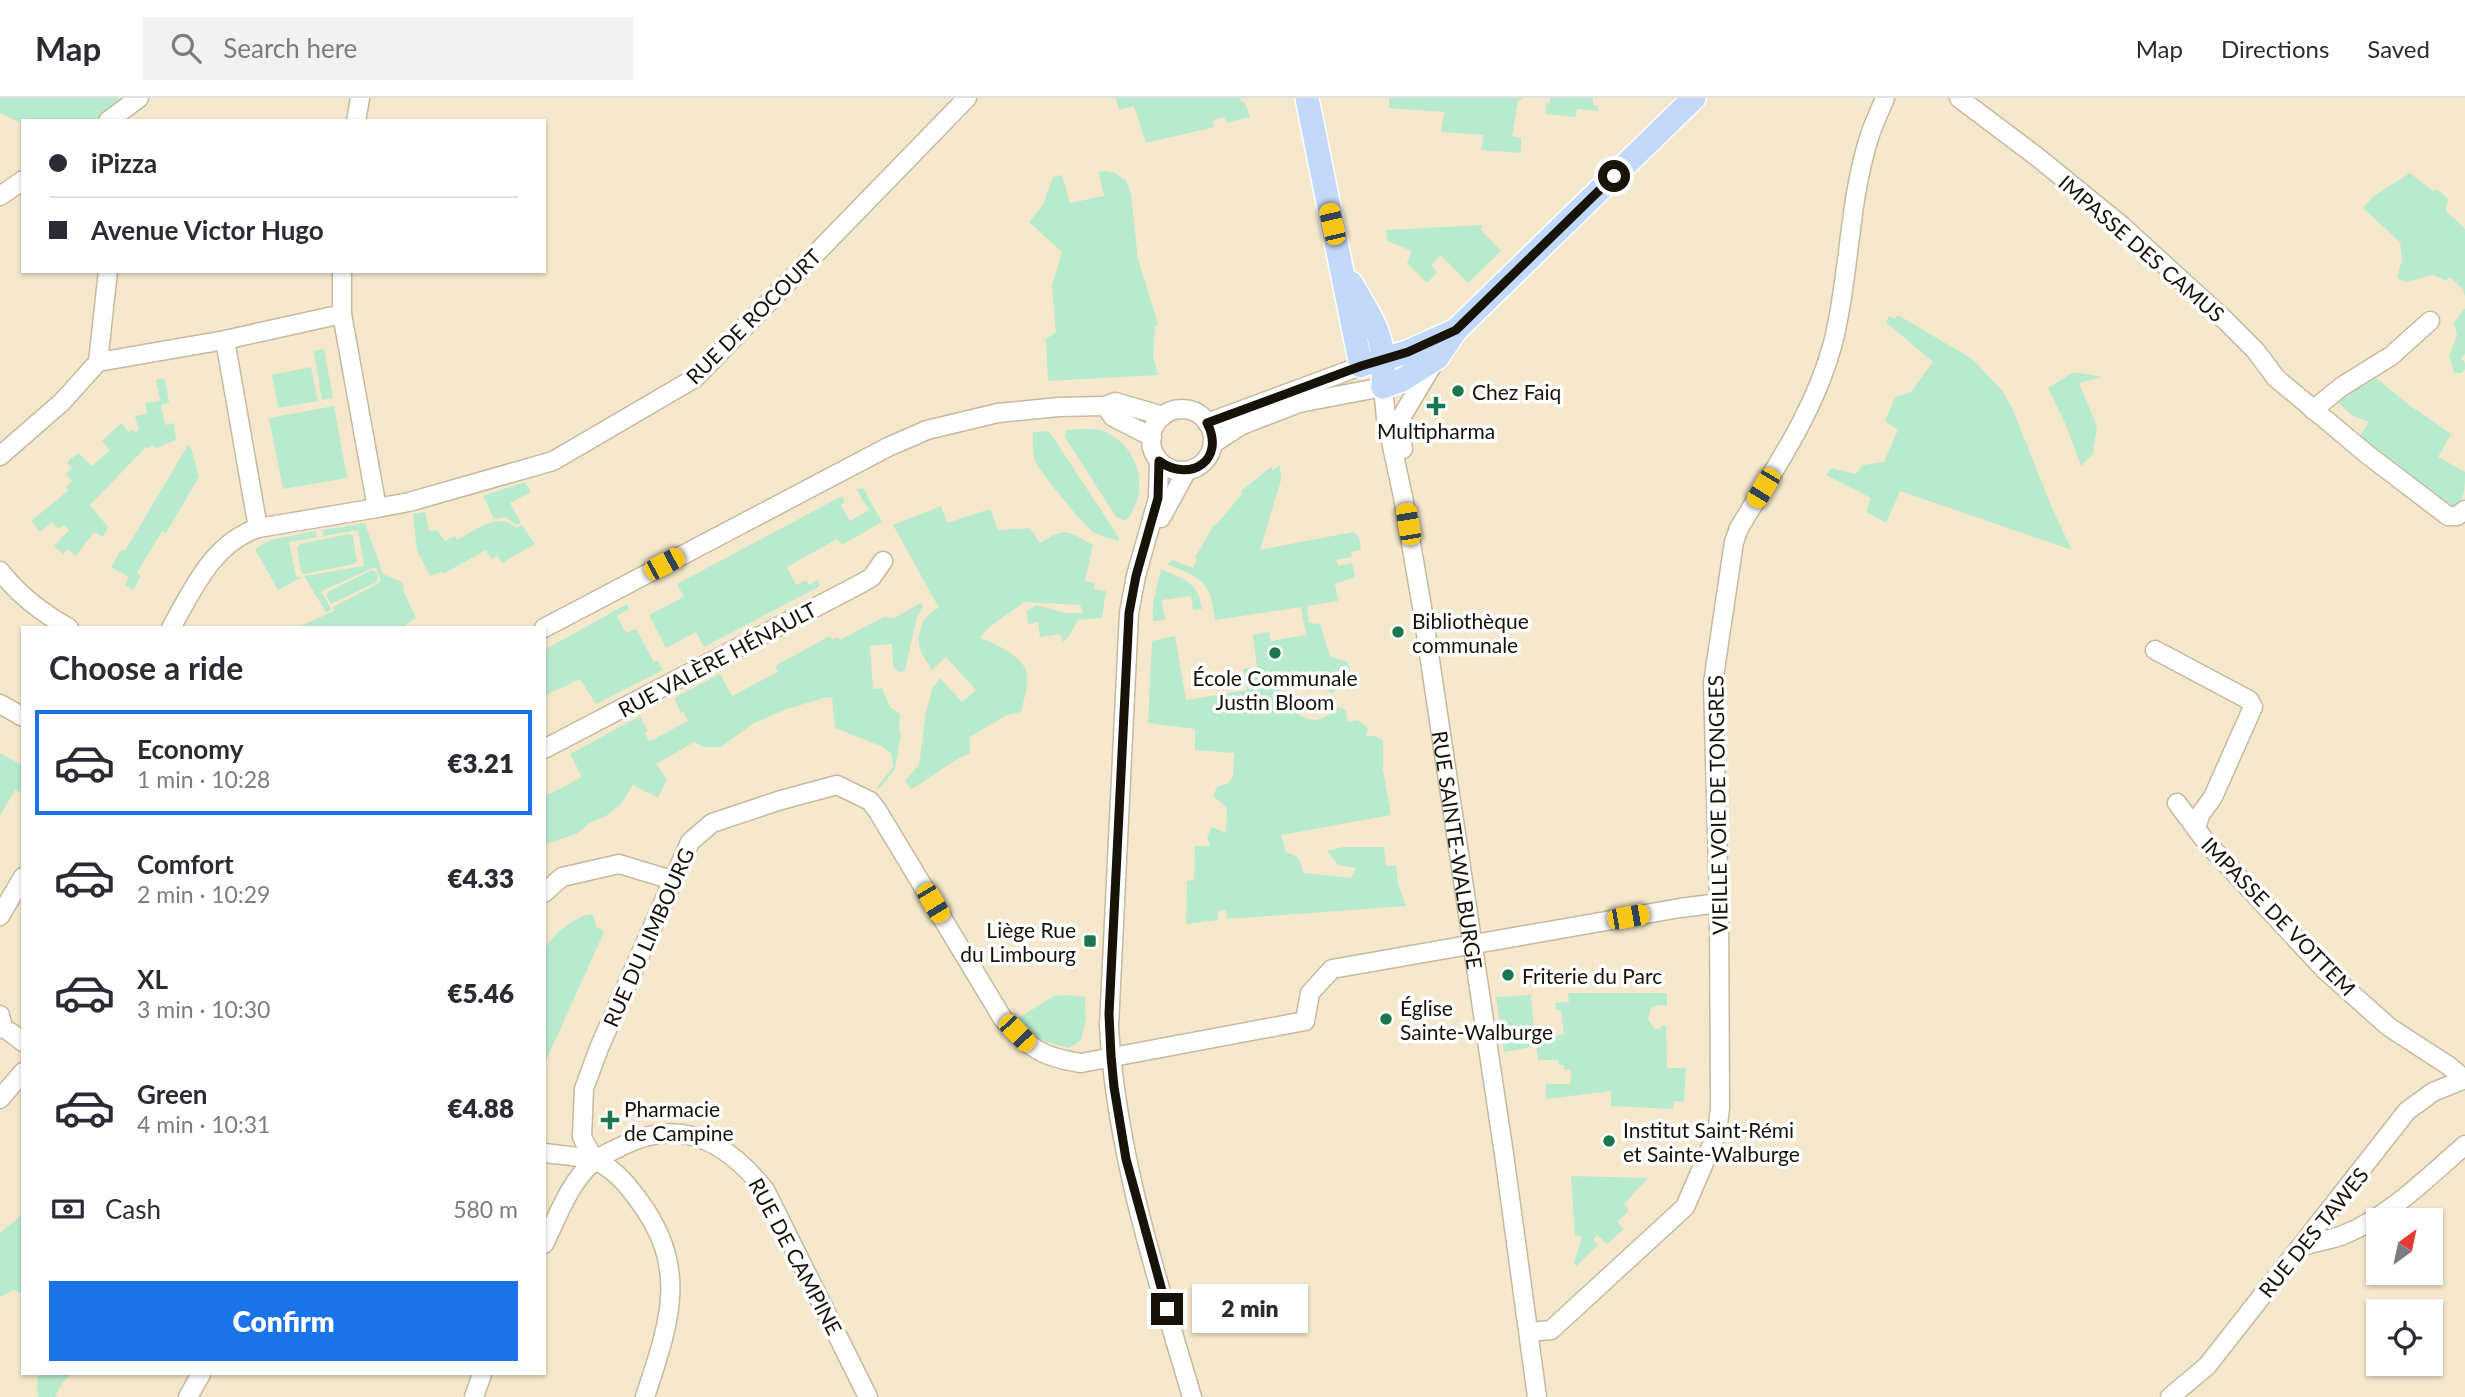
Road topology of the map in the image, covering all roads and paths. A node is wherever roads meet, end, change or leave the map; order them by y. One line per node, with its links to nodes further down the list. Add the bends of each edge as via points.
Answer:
1 (139, 98): 8 (street)
2 (360, 98): 9 (street)
3 (967, 98): 34 (street, RUE DE ROCOURT, via 695,378 553,461)
4 (1307, 98): 12 (main road)
5 (1694, 98): 17 (main road)
6 (1885, 98): 52 (street, VIEILLE VOIE DE TONGRES, via 1861,167 1833,341 1819,388 1734,542 1713,683)
7 (1959, 98): 25 (street, IMPASSE DES CAMUS, via 2122,226)
8 (111, 119)
9 (356, 119)
10 (21, 181): 11 (street)
11 (0, 196)
12 (1342, 268): 20 (main road, via 1378,329); 22 (main road)
13 (108, 273): 21 (street)
14 (342, 273): 15 (street)
15 (342, 314): 18 (street); 34 (street)
16 (2430, 320): 25 (street, via 2391,356)
17 (1456, 330): 19 (main road); 20 (main road)
18 (225, 340): 21 (street); 36 (street)
19 (1437, 358): 23 (main road); 33 (street, via 1402,416 1409,481)
20 (1385, 359): 22 (main road); 23 (main road)
21 (98, 362): 30 (street, via 62,402)
22 (1361, 366): 23 (main road); 27 (street)
23 (1383, 387): 29 (street, via 1299,403 1242,425); 33 (street, RUE SAINTE-WALBURGE)
24 (1105, 406): 26 (street, via 1115,402); 28 (street, via 1113,417); 42 (street, via 988,415 908,437)
25 (2314, 410): 35 (street, IMPASSE DES CAMUS, via 2448,516)
26 (1163, 416): 27 (street, via 1186,409); 28 (street)
27 (1207, 423): 29 (street)
28 (1152, 436): 31 (street)
29 (1214, 443): 32 (street, via 1202,465)
30 (0, 456)
31 (1159, 461): 32 (street); 37 (street, via 1158,498)
32 (1186, 471): 37 (street)
33 (1403, 497): 54 (street, RUE SAINTE-WALBURGE)
34 (377, 508): 36 (street, RUE DE ROCOURT)
35 (2465, 510)
36 (258, 528): 41 (street, via 219,552)
37 (1149, 535): 57 (street, via 1132,592 1128,625 1109,1014)
38 (883, 561): 46 (street, RUE VALÈRE HÉNAULT, via 862,583)
39 (0, 571): 40 (street, via 38,610)
40 (66, 626)
41 (172, 626)
42 (546, 627)
43 (2155, 650): 48 (street, IMPASSE DE VOTTEM, via 2253,706)
44 (0, 704): 45 (street)
45 (21, 716)
46 (546, 749)
47 (2177, 803): 48 (street, IMPASSE DE VOTTEM)
48 (2196, 828): 59 (street, IMPASSE DE VOTTEM, via 2325,970 2389,1027)
49 (21, 880): 53 (street)
50 (672, 880): 51 (street, via 619,864 562,877); 57 (street, RUE DU LIMBOURG, via 690,842 712,823 838,785 870,801 877,810 1003,1019 1030,1048 1081,1063); 63 (street, RUE DU LIMBOURG, via 584,1089 582,1137)
51 (546, 891)
52 (1720, 903): 54 (street, RUE DU LIMBOURG); 66 (street, VIEILLE VOIE DE TONGRES, via 1720,1108 1709,1157 1685,1207 1551,1330)
53 (0, 916)
54 (1472, 946): 57 (street, RUE DU LIMBOURG, via 1332,969 1310,993 1305,1021); 66 (street, RUE SAINTE-WALBURGE)
55 (0, 1015): 56 (street)
56 (11, 1034)
57 (1111, 1056): 73 (street, via 1126,1159)
58 (21, 1074): 60 (street)
59 (2465, 1079): 65 (street, RUE DES TAWES, via 2433,1092 2407,1111)
60 (0, 1099)
61 (2465, 1144): 65 (street, via 2404,1198 2375,1217 2343,1235)
62 (546, 1153): 63 (street)
63 (594, 1160): 64 (street, RUE DE CAMPINE, via 574,1184); 71 (street, via 621,1179 645,1207 670,1263 668,1320); 72 (street, RUE DE CAMPINE, via 640,1137 664,1133 687,1134 731,1154 765,1190)
64 (546, 1240)
65 (2301, 1246): 75 (street, RUE DES TAWES, via 2207,1366)
66 (1529, 1332): 74 (street, RUE SAINTE-WALBURGE)
67 (200, 1375): 69 (street)
68 (482, 1375): 70 (street)
69 (188, 1397)
70 (474, 1397)
71 (645, 1397)
72 (868, 1397)
73 (1192, 1397)
74 (1537, 1397)
75 (2170, 1397)

